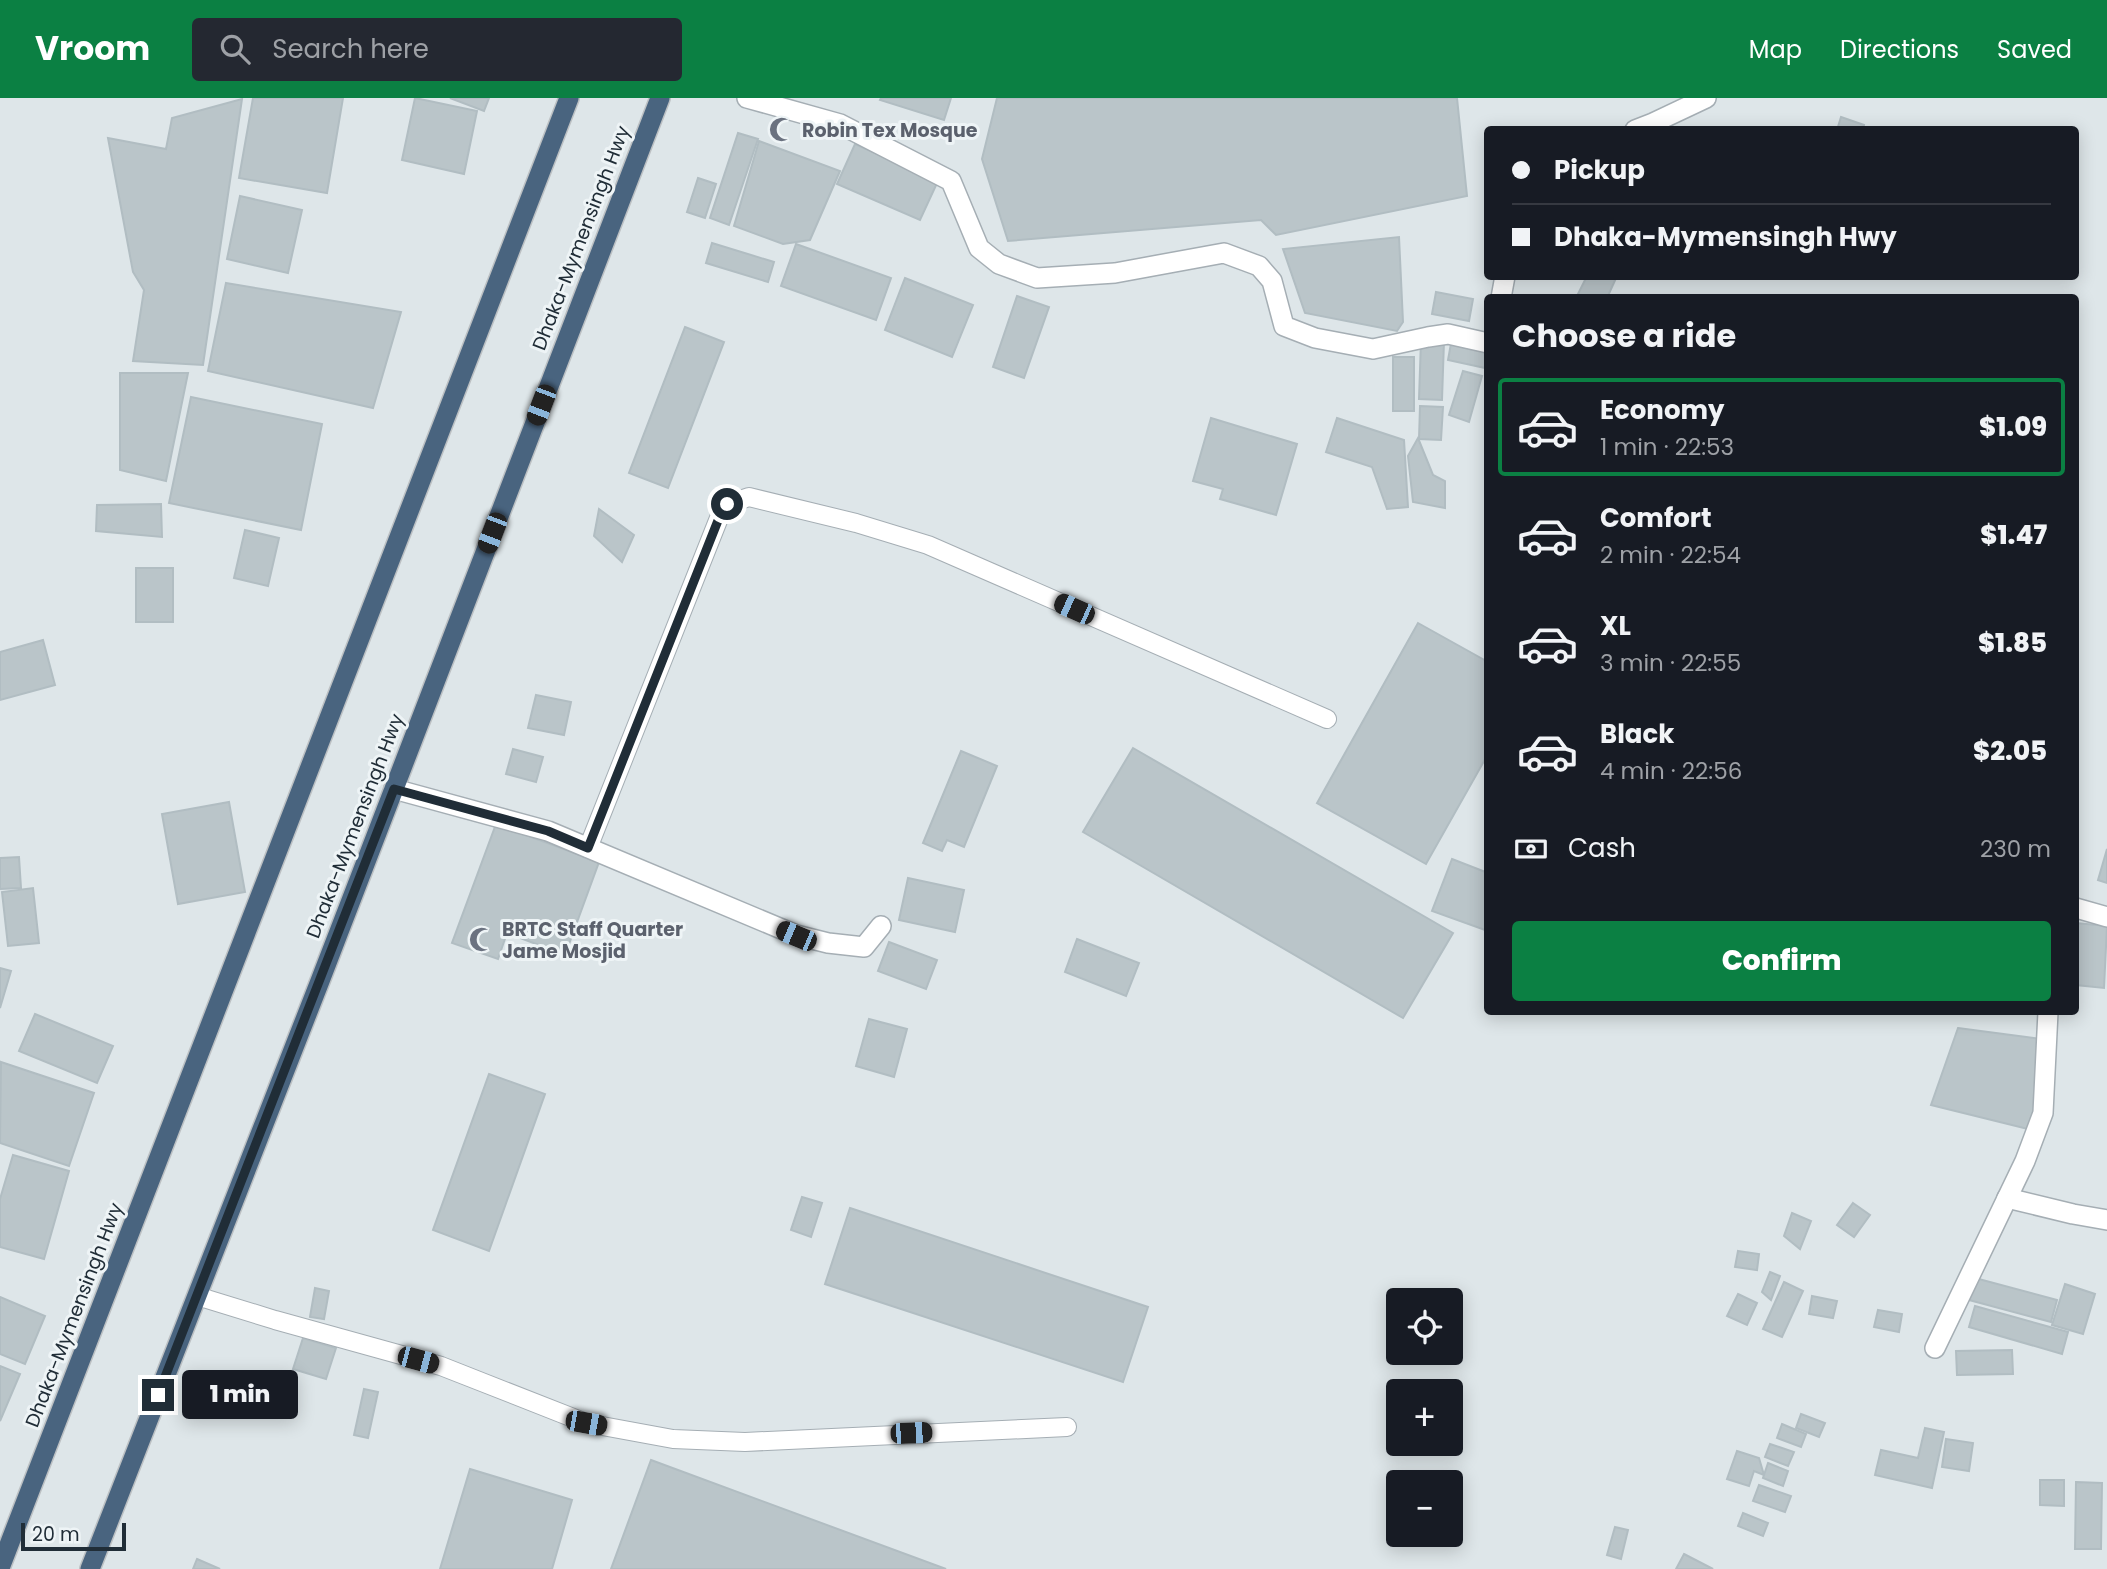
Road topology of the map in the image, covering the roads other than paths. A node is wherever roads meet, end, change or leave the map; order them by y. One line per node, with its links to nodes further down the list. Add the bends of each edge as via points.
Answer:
1 (569, 98): 19 (highway, Dhaka-Mymensingh Hwy)
2 (660, 98): 8 (highway, Dhaka-Mymensingh Hwy)
3 (747, 98): 6 (street, via 840,124 951,181 979,248 999,264 1037,278 1115,273 1224,253 1259,267 1272,281 1284,326 1315,338 1373,349 1448,334)
4 (1706, 98): 5 (street)
5 (1645, 126)
6 (1484, 341)
7 (1327, 719): 9 (lane, via 928,545 749,497 727,504 719,518)
8 (394, 789): 9 (street, via 548,831); 16 (highway, Dhaka-Mymensingh Hwy)
9 (588, 848): 12 (street, via 796,936 864,947)
10 (2079, 909): 11 (street)
11 (2107, 918)
12 (881, 926)
13 (2048, 1015): 14 (street, via 2043,1113)
14 (2007, 1198): 15 (street); 17 (street)
15 (2107, 1220)
16 (197, 1296): 18 (lane, via 441,1366 586,1423 673,1438 744,1442); 20 (highway, Dhaka-Mymensingh Hwy)
17 (1935, 1348)
18 (1067, 1427)
19 (0, 1568)
20 (90, 1569)

